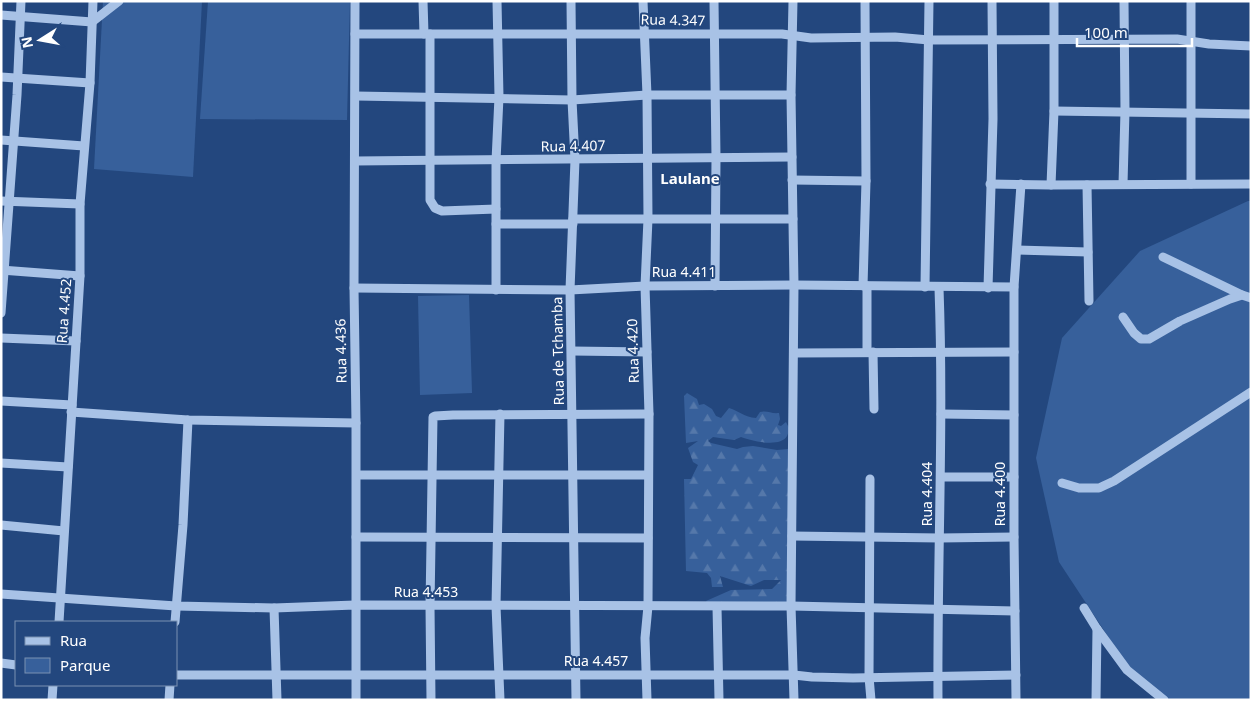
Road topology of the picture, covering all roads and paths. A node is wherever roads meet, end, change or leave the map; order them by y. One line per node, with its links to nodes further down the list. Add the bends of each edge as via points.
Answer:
1 (21, 1): 18 (street)
2 (93, 1): 19 (street, Rua 4.452)
3 (119, 1): 19 (street)
4 (355, 1): 22 (street, Rua 4.436)
5 (423, 1): 23 (street)
6 (496, 1): 20 (street)
7 (571, 1): 24 (street, Rua de Tchamba)
8 (643, 1): 21 (street, Rua 4.420)
9 (714, 1): 25 (street)
10 (793, 1): 26 (street)
11 (865, 1): 27 (street)
12 (929, 1): 30 (street)
13 (992, 1): 29 (street)
14 (1054, 1): 31 (street)
15 (1124, 1): 28 (street)
16 (1191, 1): 32 (street)
17 (1, 15): 18 (street)
18 (20, 16): 19 (street); 35 (street)
19 (92, 22): 36 (street, Rua 4.452)
20 (498, 33): 23 (street, Rua 4.347); 24 (street, Rua 4.347); 42 (street)
21 (644, 33): 24 (street, Rua 4.347); 25 (street, Rua 4.347); 37 (street, Rua 4.420)
22 (355, 34): 23 (street, Rua 4.347); 39 (street, Rua 4.436)
23 (427, 34): 40 (street)
24 (571, 34): 43 (street, Rua de Tchamba)
25 (714, 34): 26 (street, Rua 4.347); 41 (street)
26 (793, 34): 27 (street, Rua 4.347, via 811,38); 38 (street)
27 (865, 37): 30 (street, Rua 4.347); 59 (street)
28 (1123, 38): 31 (street); 32 (street); 45 (street)
29 (991, 39): 30 (street, Rua 4.347); 31 (street, Rua 4.347); 60 (street)
30 (929, 40): 84 (street)
31 (1055, 40): 44 (street)
32 (1190, 41): 33 (street); 46 (street)
33 (1251, 46)
34 (1, 77): 35 (street)
35 (17, 78): 36 (street); 49 (street)
36 (90, 83): 50 (street, Rua 4.452)
37 (647, 95): 41 (street); 43 (street); 52 (street, Rua 4.420)
38 (791, 95): 41 (street); 51 (street)
39 (356, 96): 40 (street); 57 (street, Rua 4.436)
40 (431, 96): 42 (street); 54 (street)
41 (715, 96): 53 (street)
42 (499, 98): 43 (street); 55 (street)
43 (572, 100): 56 (street, Rua de Tchamba)
44 (1054, 111): 45 (street); 65 (street)
45 (1125, 111): 46 (street); 62 (street)
46 (1191, 113): 47 (street); 63 (street)
47 (1251, 114)
48 (1, 140): 49 (street)
49 (14, 140): 50 (street); 67 (street)
50 (84, 146): 68 (street, Rua 4.452)
51 (792, 157): 53 (street, Rua 4.407); 58 (street)
52 (647, 158): 53 (street, Rua 4.407); 56 (street, Rua 4.407); 70 (street, Rua 4.420)
53 (716, 158): 71 (street)
54 (431, 160): 55 (street, Rua 4.407); 57 (street, Rua 4.407); 69 (street, via 430,200 435,208 442,211)
55 (496, 160): 56 (street, Rua 4.407); 69 (street)
56 (575, 160): 73 (street, Rua de Tchamba)
57 (355, 161): 86 (street, Rua 4.436)
58 (792, 180): 59 (street); 72 (street)
59 (866, 182): 83 (street)
60 (990, 184): 61 (street); 88 (street)
61 (1021, 184): 65 (street); 75 (street, Rua 4.400)
62 (1123, 184): 63 (street); 66 (street)
63 (1191, 184): 64 (street)
64 (1251, 184)
65 (1051, 185): 66 (street)
66 (1087, 185): 76 (street)
67 (5, 201): 68 (street); 78 (street)
68 (80, 204): 79 (street, Rua 4.452)
69 (496, 209): 74 (street)
70 (648, 219): 71 (street); 73 (street); 81 (street, Rua 4.420)
71 (716, 219): 72 (street); 82 (street)
72 (793, 219): 80 (street)
73 (573, 222): 74 (street); 90 (street, Rua de Tchamba)
74 (496, 224): 89 (street)
75 (1017, 250): 76 (street); 85 (street, Rua 4.400)
76 (1088, 252): 92 (street)
77 (1163, 257): 91 (street)
78 (3, 270): 79 (street); 93 (street)
79 (80, 276): 96 (street, Rua 4.452)
80 (794, 285): 82 (street, Rua 4.411); 83 (street, Rua 4.411); 101 (street)
81 (645, 286): 82 (street, Rua 4.411); 90 (street, Rua 4.411); 98 (street, Rua 4.420)
82 (715, 286)
83 (865, 286): 84 (street, Rua 4.411); 99 (street)
84 (925, 287): 87 (street, Rua 4.411)
85 (1014, 287): 88 (street, Rua 4.411); 100 (street, Rua 4.400)
86 (354, 288): 89 (street, Rua 4.411); 113 (street, Rua 4.436)
87 (939, 288): 88 (street, Rua 4.411); 102 (street, Rua 4.404)
88 (988, 288)
89 (496, 290): 90 (street, Rua 4.411)
90 (570, 290): 97 (street, Rua de Tchamba)
91 (1246, 296): 94 (street, via 1180,321 1149,339 1141,339 1134,334)
92 (1089, 301)
93 (1, 313)
94 (1123, 317)
95 (1, 338): 96 (street)
96 (76, 341): 105 (street, Rua 4.452)
97 (572, 351): 98 (street); 108 (street, Rua de Tchamba)
98 (647, 352): 109 (street, Rua 4.420)
99 (870, 352): 101 (street); 102 (street); 106 (street)
100 (1014, 352): 102 (street); 111 (street, Rua 4.400)
101 (794, 353): 128 (street)
102 (941, 353): 110 (street, Rua 4.404)
103 (1251, 392): 124 (street, via 1099,488 1079,488)
104 (1, 401): 105 (street)
105 (72, 408): 112 (street); 115 (street, Rua 4.452)
106 (874, 409)
107 (500, 414): 108 (street); 117 (street); 120 (street, via 433,417)
108 (573, 414): 109 (street); 118 (street, Rua de Tchamba)
109 (649, 414): 119 (street, Rua 4.420)
110 (941, 414): 111 (street); 121 (street, Rua 4.404)
111 (1014, 415): 122 (street, Rua 4.400)
112 (188, 420): 113 (street); 139 (street)
113 (356, 422): 116 (street, Rua 4.436)
114 (1, 463): 115 (street)
115 (68, 467): 126 (street, Rua 4.452)
116 (356, 475): 120 (street); 129 (street, Rua 4.436)
117 (500, 475): 118 (street); 120 (street); 130 (street)
118 (573, 475): 119 (street); 131 (street, Rua de Tchamba)
119 (648, 475): 133 (street, Rua 4.420)
120 (433, 476): 127 (street)
121 (941, 477): 122 (street); 135 (street, Rua 4.404)
122 (1014, 477): 132 (street, Rua 4.400)
123 (870, 479): 134 (street)
124 (1062, 483)
125 (1, 525): 126 (street)
126 (64, 530): 137 (street, Rua 4.452)
127 (432, 536): 129 (street); 130 (street); 140 (street)
128 (792, 536): 134 (street); 144 (street)
129 (356, 537): 138 (street, Rua 4.436)
130 (498, 537): 131 (street); 141 (street)
131 (573, 537): 133 (street); 142 (street, Rua de Tchamba)
132 (1014, 537): 135 (street); 150 (street, Rua 4.400)
133 (648, 538): 143 (street, Rua 4.420)
134 (871, 538): 135 (street); 147 (street)
135 (940, 538): 148 (street, Rua 4.404)
136 (1, 594): 137 (street, Rua 4.453)
137 (61, 598): 139 (street, Rua 4.453); 151 (street, Rua 4.452)
138 (355, 605): 140 (street, Rua 4.453); 146 (street, Rua 4.453); 156 (street, Rua 4.436)
139 (176, 606): 146 (street, Rua 4.453); 152 (street)
140 (430, 606): 141 (street, Rua 4.453); 159 (street)
141 (496, 606): 142 (street, Rua 4.453); 160 (street)
142 (575, 606): 143 (street, Rua 4.453); 161 (street, Rua de Tchamba)
143 (648, 606): 145 (street, Rua 4.453); 162 (street, Rua 4.420)
144 (791, 606): 145 (street, Rua 4.453); 147 (street, Rua 4.453); 164 (street)
145 (717, 607): 163 (street)
146 (274, 608): 158 (street)
147 (870, 608): 148 (street, Rua 4.453); 167 (street)
148 (939, 608): 150 (street, Rua 4.453); 166 (street, Rua 4.404)
149 (1084, 608): 153 (street)
150 (1015, 610): 165 (street, Rua 4.400)
151 (59, 621)
152 (174, 621)
153 (1097, 629): 170 (street, via 1127,670); 184 (street)
154 (1, 663): 155 (street)
155 (15, 664)
156 (356, 674): 158 (street, Rua 4.457); 159 (street, Rua 4.457); 174 (street, Rua 4.436)
157 (178, 675): 158 (street, Rua 4.457)
158 (276, 675): 173 (street)
159 (431, 675): 160 (street, Rua 4.457); 175 (street)
160 (499, 675): 161 (street, Rua 4.457); 176 (street)
161 (576, 675): 162 (street, Rua 4.457); 177 (street, Rua de Tchamba)
162 (646, 675): 163 (street, Rua 4.457); 178 (street, Rua 4.420)
163 (718, 675): 164 (street, Rua 4.457); 179 (street)
164 (794, 675): 167 (street, Rua 4.457); 180 (street)
165 (1016, 675): 166 (street, Rua 4.457); 183 (street, Rua 4.400)
166 (938, 676): 167 (street, Rua 4.457); 182 (street, Rua 4.404)
167 (870, 677): 181 (street)
168 (53, 686): 171 (street)
169 (170, 686): 172 (street)
170 (1161, 699)
171 (52, 700)
172 (169, 700)
173 (277, 700)
174 (356, 700)
175 (431, 700)
176 (500, 700)
177 (576, 700)
178 (647, 700)
179 (719, 700)
180 (794, 700)
181 (871, 700)
182 (938, 700)
183 (1016, 700)
184 (1096, 700)

